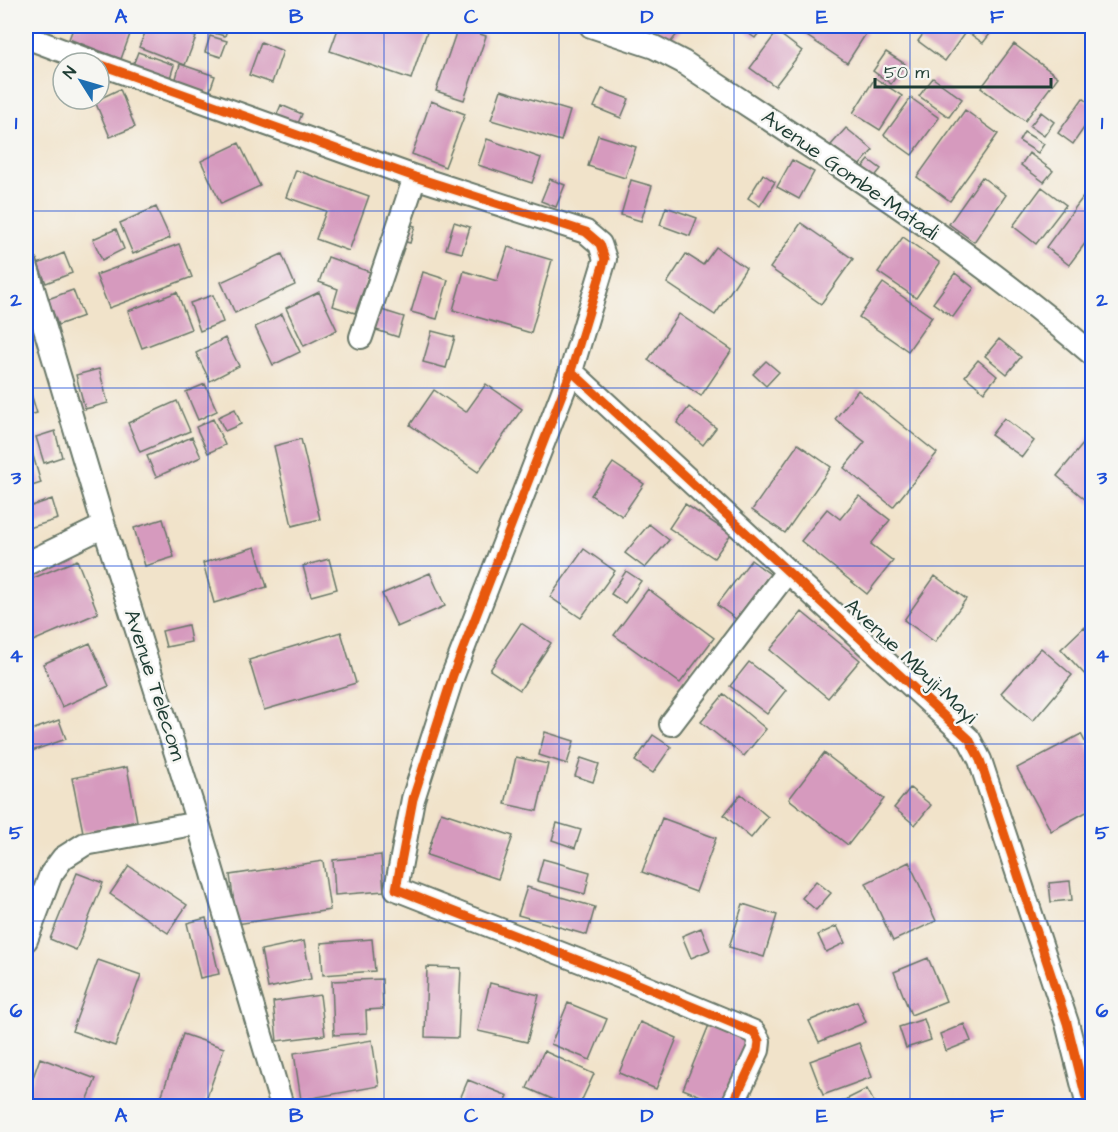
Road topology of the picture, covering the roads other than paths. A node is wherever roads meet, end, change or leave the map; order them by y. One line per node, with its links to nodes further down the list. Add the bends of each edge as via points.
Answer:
1 (591, 26): 8 (street, Avenue Gombe-Matadi, via 654,47 683,62 893,203 1038,307)
2 (26, 37): 3 (street)
3 (63, 51)
4 (111, 69): 5 (street)
5 (415, 177): 7 (street); 9 (street, via 586,232 600,244 605,259)
6 (26, 271): 10 (street, Avenue Telecom)
7 (361, 337)
8 (1092, 354)
9 (571, 371): 12 (street, Avenue Mbuji-Mayi); 17 (street, via 453,675 413,799 396,889 754,1032 758,1050)
10 (104, 526): 11 (street); 14 (street, Avenue Telecom)
11 (26, 564)
12 (787, 572): 13 (street); 18 (street, Avenue Mbuji-Mayi, via 969,739 980,760 1067,1023)
13 (671, 724)
14 (198, 823): 15 (street, via 85,844 63,858 51,874); 16 (street, Avenue Telecom)
15 (26, 940)
16 (282, 1107)
17 (732, 1107)
18 (1088, 1107)

